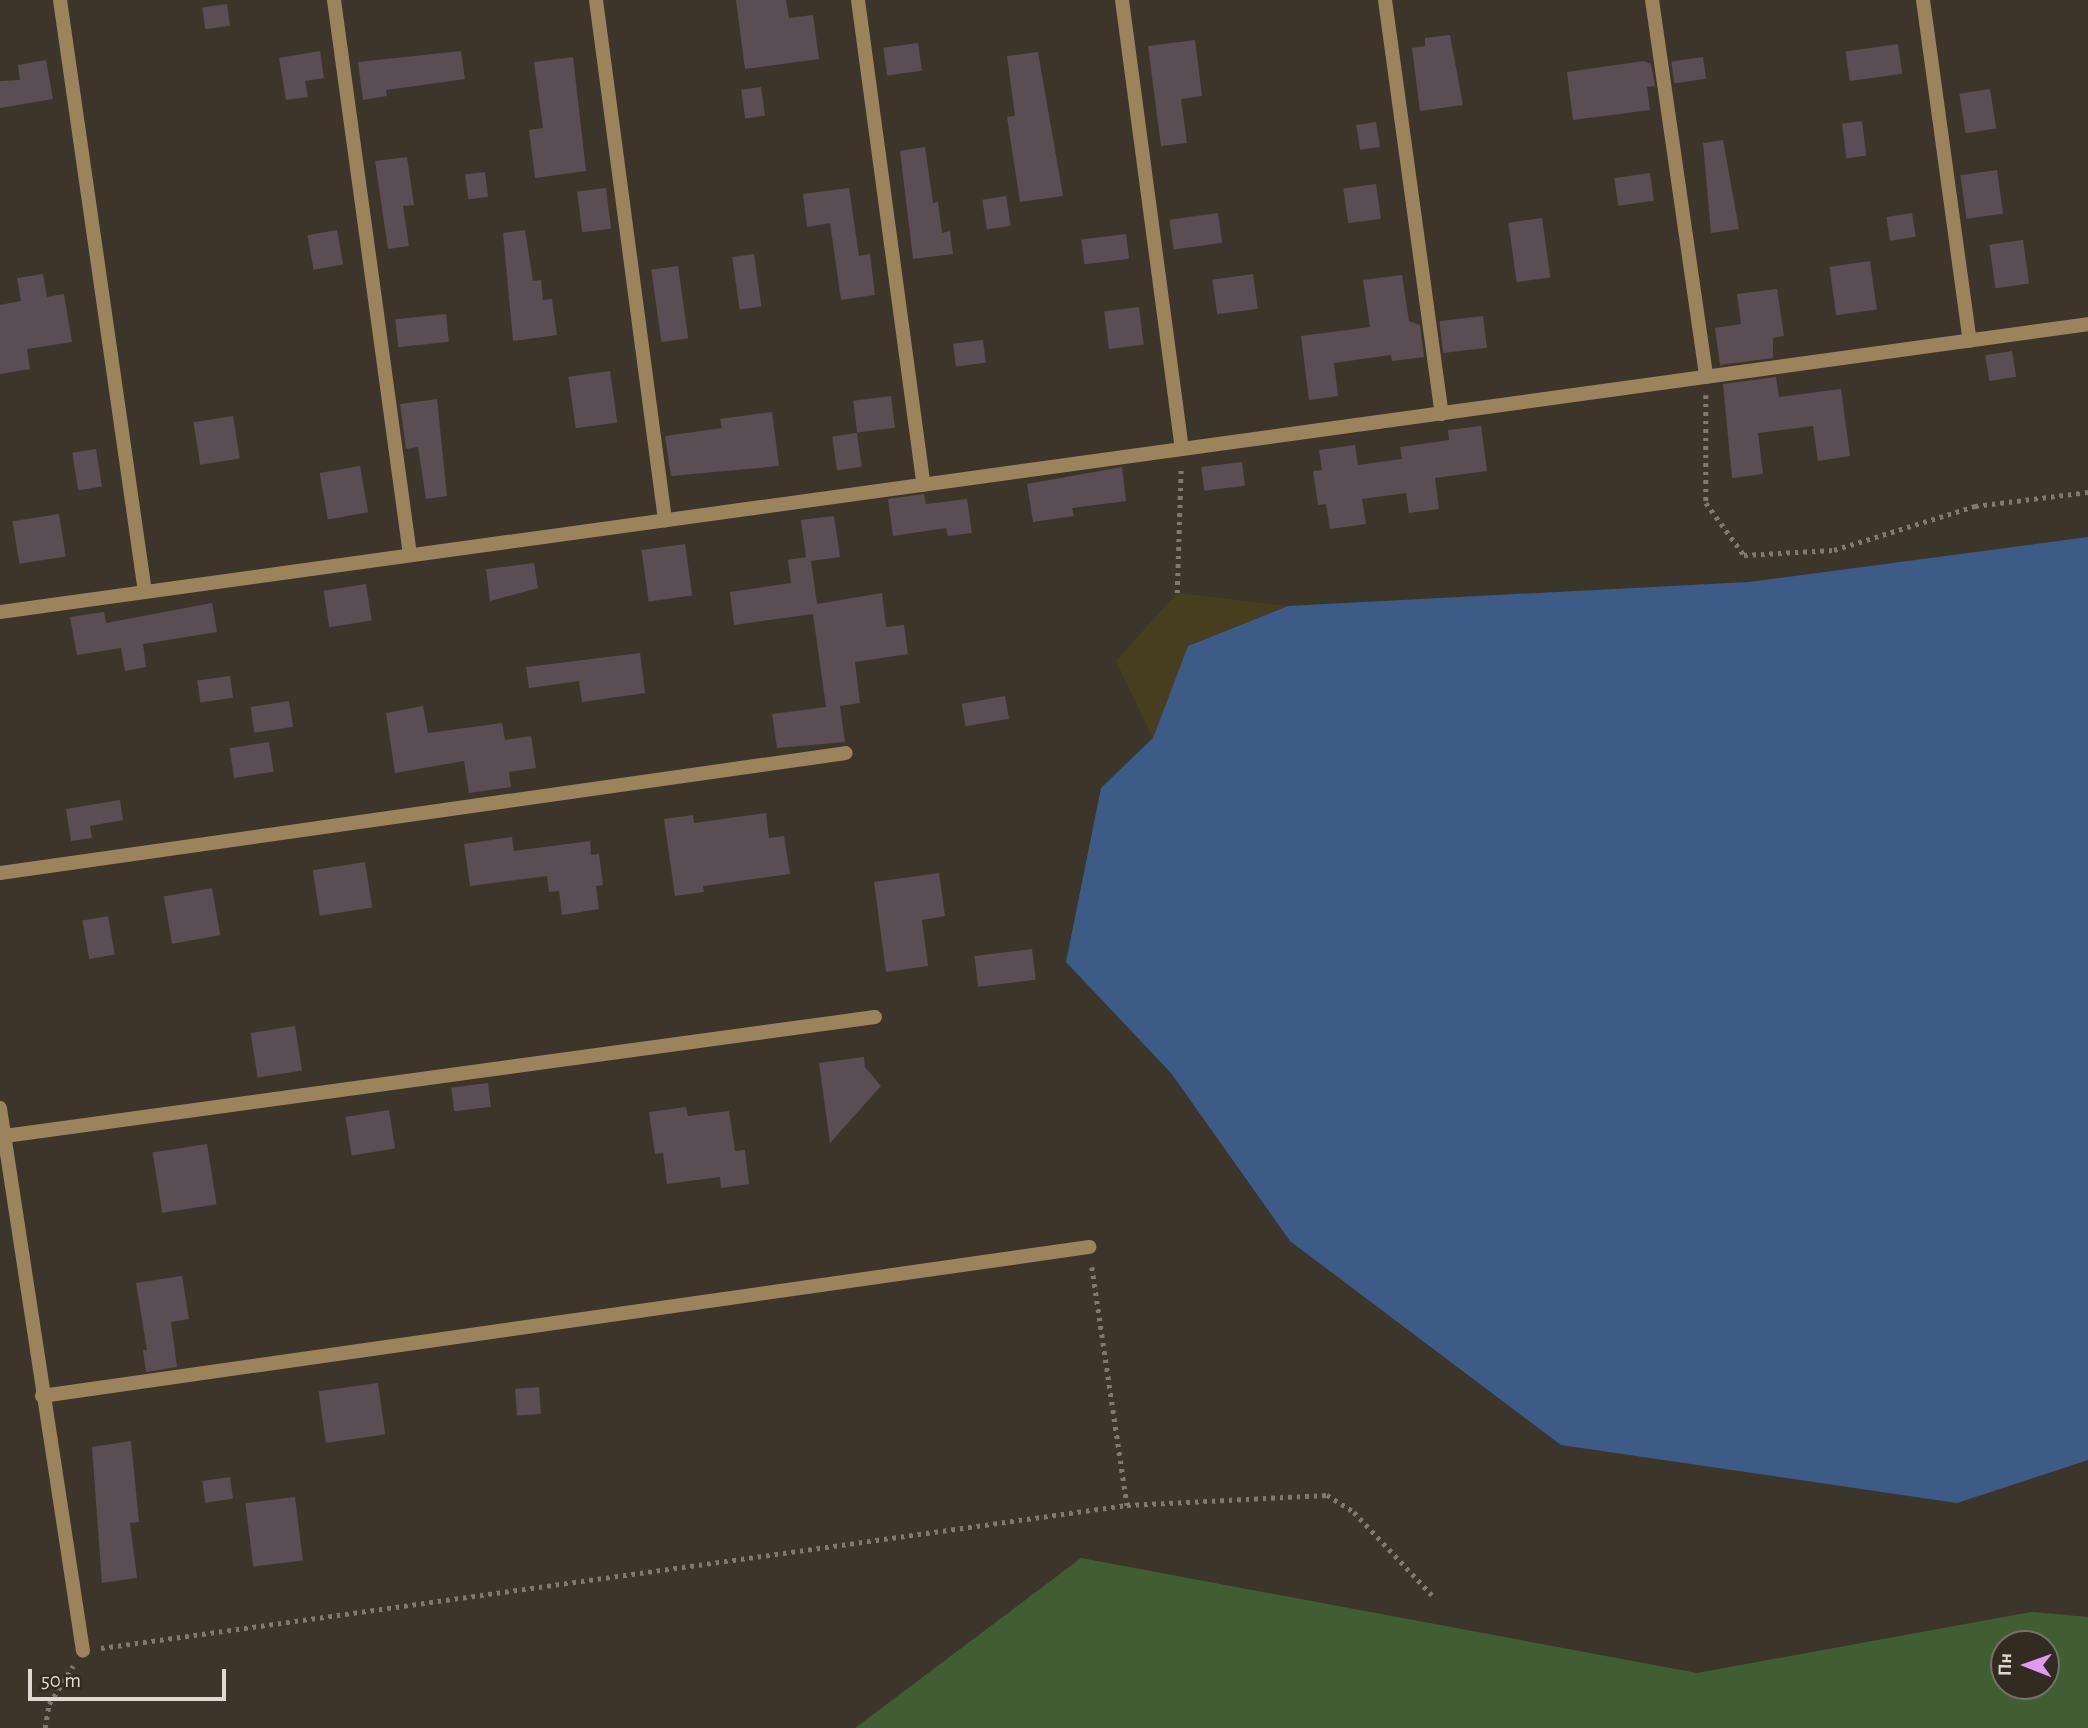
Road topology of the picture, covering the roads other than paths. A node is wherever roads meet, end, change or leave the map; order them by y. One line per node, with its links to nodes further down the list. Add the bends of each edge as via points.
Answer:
1 (61, 0): 17 (street)
2 (334, 0): 16 (street)
3 (596, 0): 15 (street)
4 (858, 0): 14 (street)
5 (1122, 0): 13 (street)
6 (1385, 0): 12 (street)
7 (1652, 0): 11 (street)
8 (1923, 0): 10 (street)
9 (2088, 324): 10 (street)
10 (1970, 341): 11 (street)
11 (1706, 377): 12 (street)
12 (1442, 414): 13 (street)
13 (1182, 449): 14 (street)
14 (924, 485): 15 (street)
15 (665, 520): 16 (street)
16 (410, 555): 17 (street)
17 (145, 592): 18 (street)
18 (0, 612)
19 (846, 753): 20 (street)
20 (0, 873)
21 (875, 1017): 23 (street)
22 (0, 1108): 23 (street)
23 (5, 1136): 25 (street)
24 (1089, 1247): 25 (street)
25 (42, 1395): 26 (street)
26 (83, 1651)

